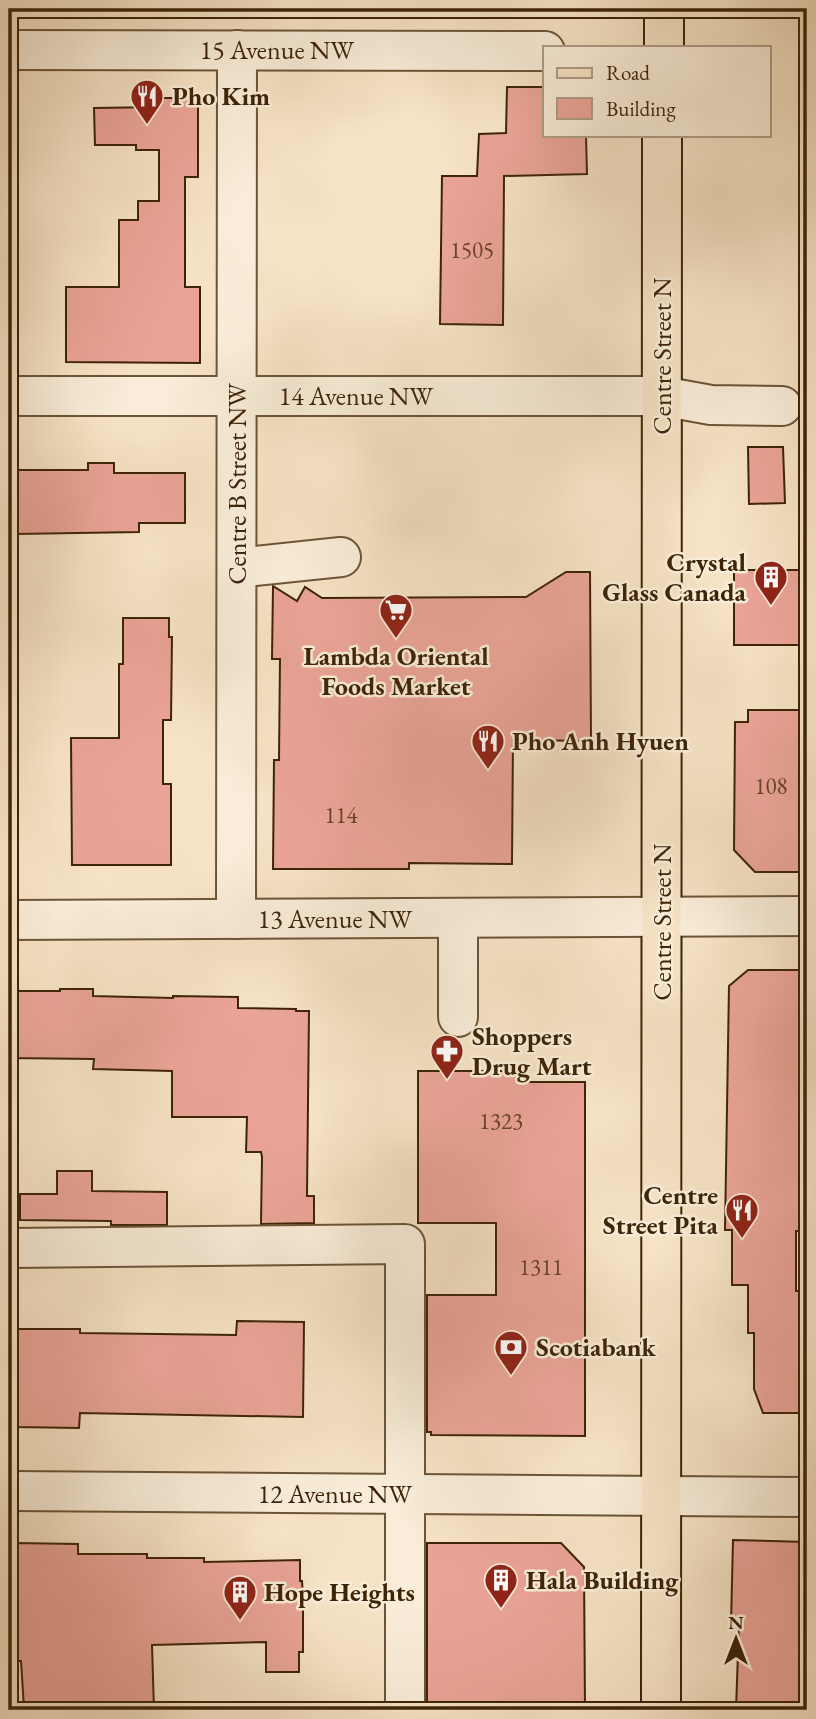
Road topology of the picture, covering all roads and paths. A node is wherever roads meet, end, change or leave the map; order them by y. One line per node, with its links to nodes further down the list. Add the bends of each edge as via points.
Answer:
1 (664, 9): 2 (main road)
2 (664, 46)
3 (9, 50): 4 (street, 15 Avenue NW)
4 (237, 50): 5 (street, 15 Avenue NW); 9 (street, Centre B Street NW)
5 (543, 51)
6 (662, 136): 7 (main road, Centre Street N)
7 (662, 396): 9 (street, 14 Avenue NW); 10 (street, 14 Avenue NW, via 710,405); 15 (main road, Centre Street N)
8 (9, 397): 9 (street, 14 Avenue NW)
9 (237, 397): 12 (street, Centre B Street NW)
10 (782, 406)
11 (341, 556): 12 (street)
12 (237, 568): 16 (street, Centre B Street NW)
13 (807, 916): 15 (street, 13 Avenue NW)
14 (458, 918): 15 (street, 13 Avenue NW); 16 (street, 13 Avenue NW); 18 (street)
15 (662, 918): 22 (main road, Centre Street N)
16 (236, 919): 17 (street, 13 Avenue NW)
17 (9, 920)
18 (458, 1017)
19 (9, 1248): 21 (street, via 405,1244)
20 (9, 1491): 21 (street, 12 Avenue NW)
21 (406, 1494): 22 (street, 12 Avenue NW); 24 (street)
22 (661, 1495): 23 (street, 12 Avenue NW); 25 (main road, Centre Street N)
23 (807, 1497)
24 (405, 1710)
25 (661, 1710)

